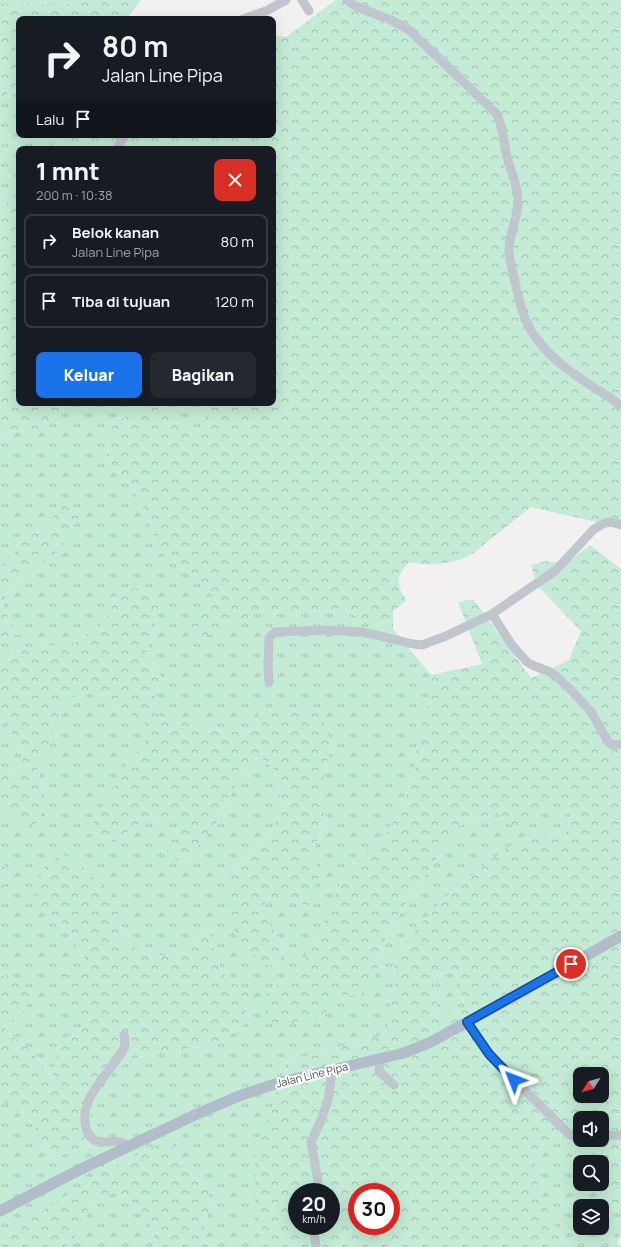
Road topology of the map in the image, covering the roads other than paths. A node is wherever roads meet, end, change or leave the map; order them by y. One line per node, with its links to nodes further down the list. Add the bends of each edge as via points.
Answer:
1 (286, 0): 5 (street)
2 (302, 0): 4 (street)
3 (347, 0): 6 (street, via 412,33 496,113 502,126 507,156 517,188 518,202 509,256 526,320 536,339 563,367)
4 (309, 11)
5 (251, 16)
6 (621, 406)
7 (621, 525): 8 (street, via 610,522 594,529 556,570)
8 (492, 614): 9 (street, via 422,645 360,632 275,632 270,638); 10 (street, via 511,644 527,662 550,672 566,684 591,712 607,742 613,745)
9 (270, 681)
10 (621, 744)
11 (621, 936): 12 (main road, Jalan Line Pipa)
12 (467, 1022): 14 (main road, Jalan Line Pipa, via 431,1042); 18 (street, via 502,1069)
13 (124, 1035): 20 (street, via 124,1048 100,1080 84,1116 87,1131 94,1140 121,1142)
14 (380, 1059): 15 (main road, Jalan Line Pipa); 16 (street, via 379,1071)
15 (330, 1071): 20 (main road, Jalan Line Pipa, via 281,1082 239,1096); 21 (street, via 328,1100 311,1142)
16 (394, 1085)
17 (621, 1135): 19 (street)
18 (573, 1136)
19 (609, 1136)
20 (130, 1146): 22 (main road, Jalan Line Pipa)
21 (318, 1183)
22 (0, 1211)
23 (314, 1235): 24 (street)
24 (316, 1247)

